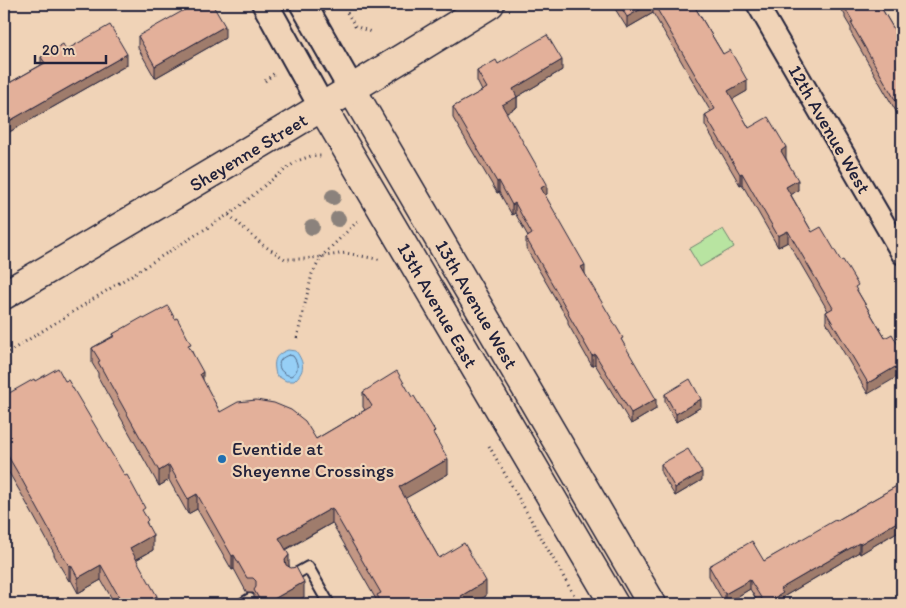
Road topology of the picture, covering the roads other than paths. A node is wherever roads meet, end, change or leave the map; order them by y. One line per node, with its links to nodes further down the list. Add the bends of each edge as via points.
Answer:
1 (265, 4): 6 (street, 13th Avenue East)
2 (303, 4): 5 (street, 13th Avenue West)
3 (490, 4): 5 (main road, Sheyenne Street)
4 (757, 4): 7 (street, 12th Avenue West)
5 (352, 90): 6 (main road, Sheyenne Street); 12 (main road, 13th Avenue West)
6 (322, 107): 8 (main road, Sheyenne Street); 11 (main road, 13th Avenue East)
7 (902, 254)
8 (4, 295)
9 (292, 576): 10 (lane, via 308,567)
10 (329, 604)
11 (614, 604)
12 (652, 604)

